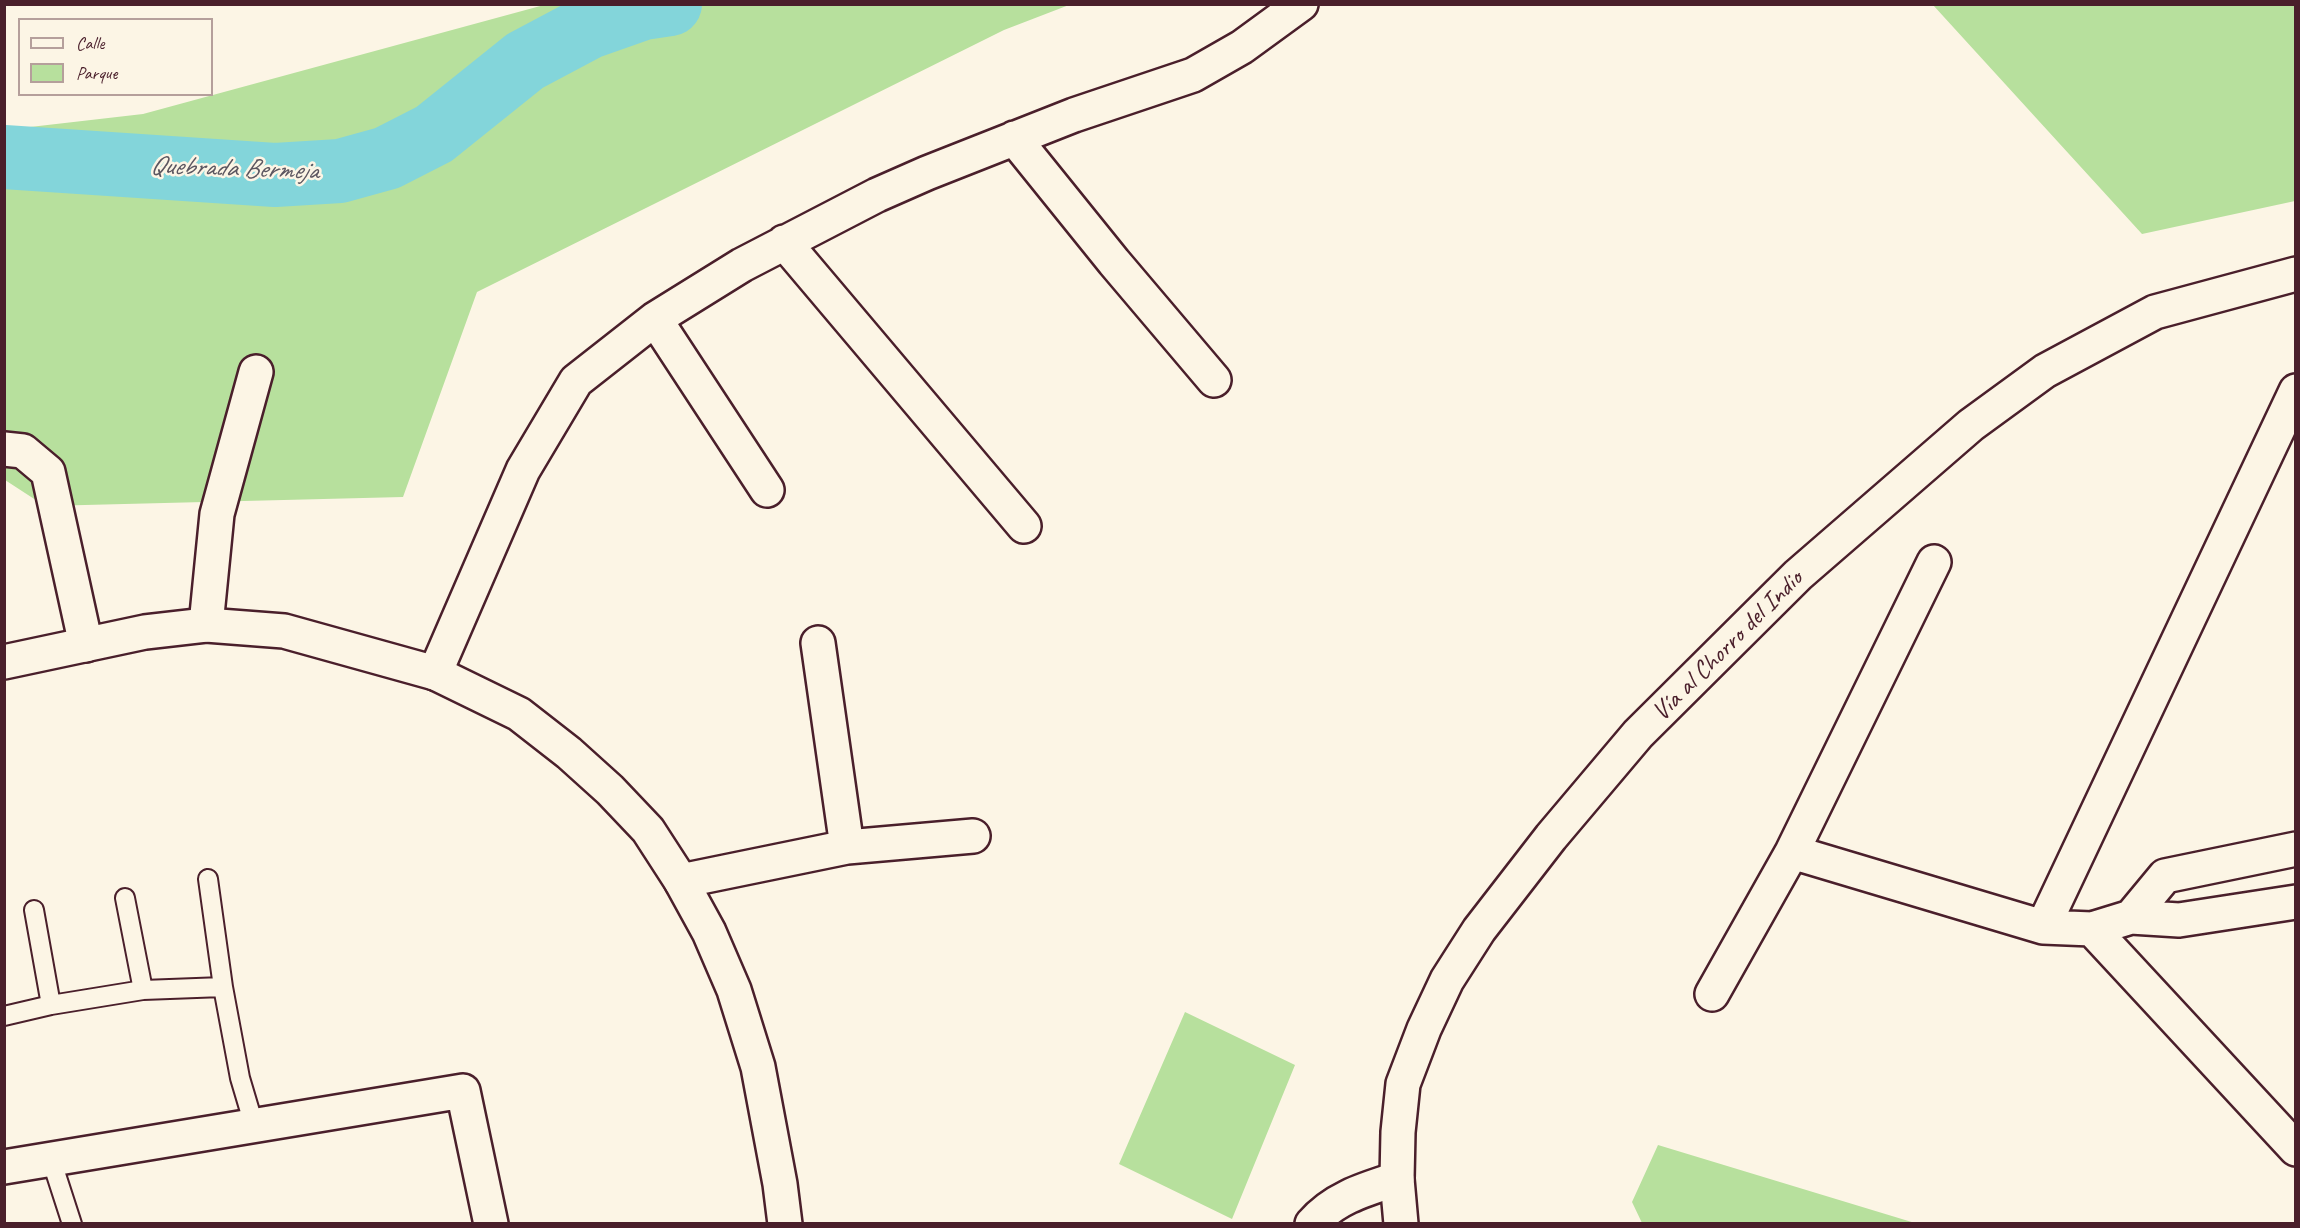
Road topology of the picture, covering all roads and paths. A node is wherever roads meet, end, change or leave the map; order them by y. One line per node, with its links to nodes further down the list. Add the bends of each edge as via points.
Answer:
1 (1301, 4): 2 (street, via 1242,47 1193,75 1104,103)
2 (1014, 138): 3 (street, via 877,195); 7 (street)
3 (784, 242): 5 (street); 11 (street)
4 (2295, 274): 39 (street, Vía al Chorro del Indio, via 2155,312 2045,371 1971,425 1798,575 1638,734 1551,837 1479,930 1447,980 1403,1084)
5 (654, 319): 10 (street); 17 (street, via 576,381 523,470)
6 (256, 372): 13 (street, via 217,514)
7 (1214, 380)
8 (2295, 391): 28 (street)
9 (4, 449): 15 (street, via 23,451 48,472)
10 (767, 490)
11 (1024, 526)
12 (1934, 562): 21 (street)
13 (206, 625): 15 (street, via 145,632); 17 (street, via 284,631)
14 (818, 643): 19 (street)
15 (86, 645): 16 (street)
16 (4, 662)
17 (435, 673): 23 (street, via 519,714 569,753 648,830)
18 (973, 836): 19 (street)
19 (847, 847): 23 (street)
20 (2295, 849): 27 (street, via 2165,876)
21 (1792, 852): 28 (street); 32 (street)
22 (208, 879): 30 (lane)
23 (681, 881): 42 (street, via 734,990 758,1067)
24 (125, 898): 31 (lane)
25 (2295, 902): 27 (street, via 2179,920)
26 (34, 910): 33 (lane)
27 (2131, 917): 29 (street)
28 (2043, 927): 29 (street)
29 (2092, 929): 36 (street)
30 (223, 987): 31 (lane); 35 (lane, via 240,1078)
31 (142, 990): 33 (lane)
32 (1712, 994)
33 (51, 1005): 34 (lane)
34 (4, 1016)
35 (254, 1125): 37 (street); 41 (street, via 463,1091)
36 (2295, 1149)
37 (51, 1159): 38 (street); 40 (lane)
38 (4, 1167)
39 (1397, 1179): 43 (street, via 1352,1194 1322,1212); 44 (street, Vía al Chorro del Indio)
40 (72, 1224)
41 (491, 1224)
42 (785, 1224)
43 (1312, 1224)
44 (1401, 1224)

